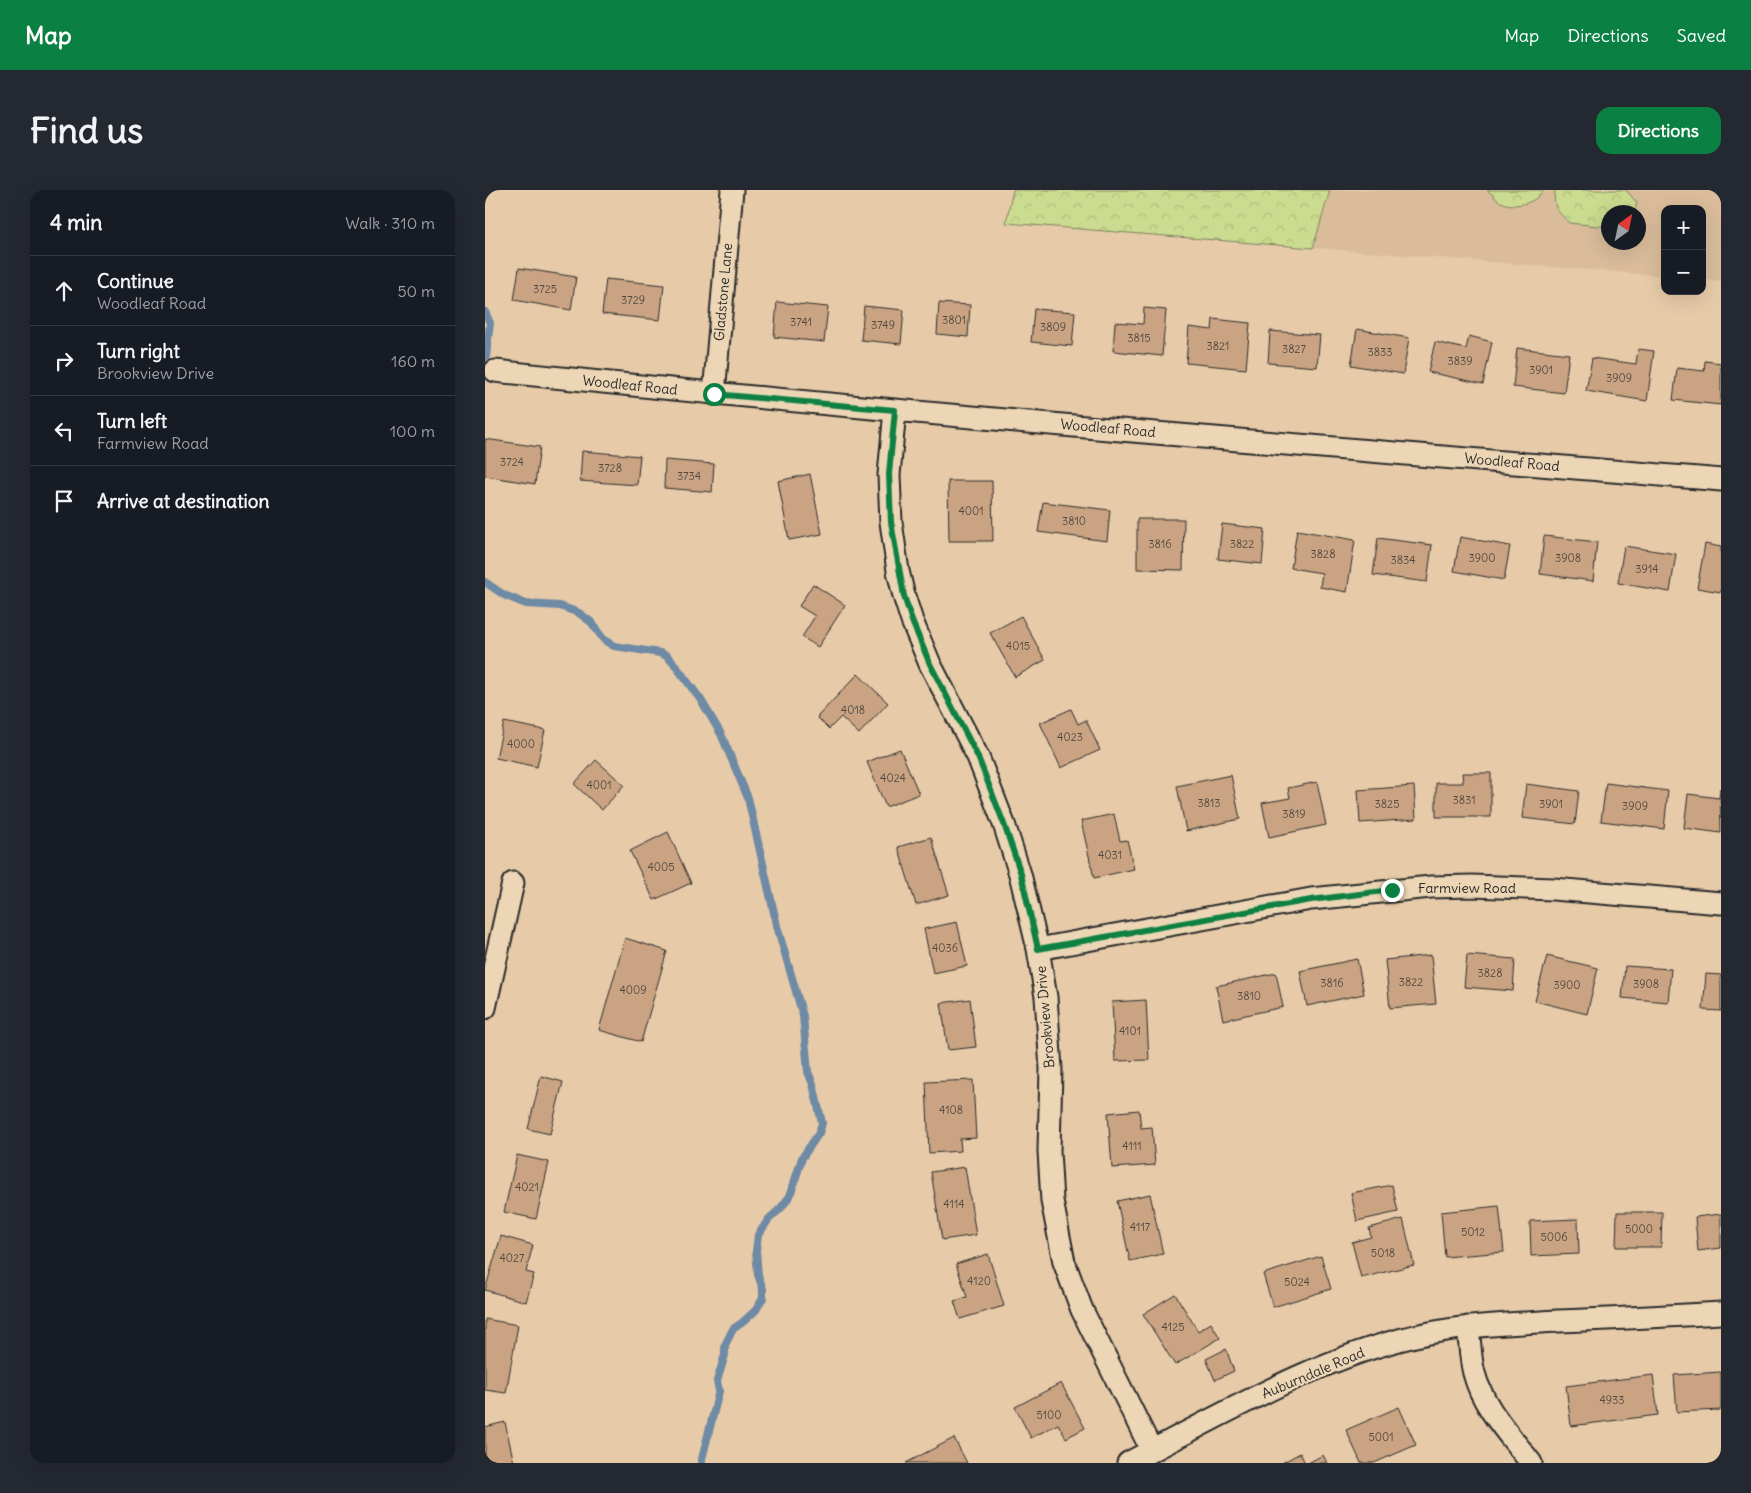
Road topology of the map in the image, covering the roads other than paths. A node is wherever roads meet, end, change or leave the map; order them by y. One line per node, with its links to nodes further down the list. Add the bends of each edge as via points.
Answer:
1 (732, 190): 3 (street, Gladstone Lane)
2 (495, 371): 3 (street, Woodleaf Road)
3 (714, 394): 4 (street, Woodleaf Road)
4 (895, 410): 5 (street, Woodleaf Road); 8 (street, Brookview Drive, via 889,474 891,522 904,596 930,664 978,757 1004,824 1021,874)
5 (1721, 480)
6 (513, 883): 9 (street)
7 (1721, 903): 8 (street, Farmview Road, via 1553,890 1431,887 1311,900)
8 (1038, 949): 12 (street, Brookview Drive, via 1051,1069 1049,1151 1052,1201 1064,1262 1082,1310)
9 (485, 1008)
10 (1721, 1313): 11 (street, Auburndale Road)
11 (1468, 1327): 12 (street, Auburndale Road, via 1415,1336 1332,1362); 14 (street, via 1474,1373 1485,1400)
12 (1152, 1451): 13 (street, Auburndale Road)
13 (1128, 1463)
14 (1531, 1463)

